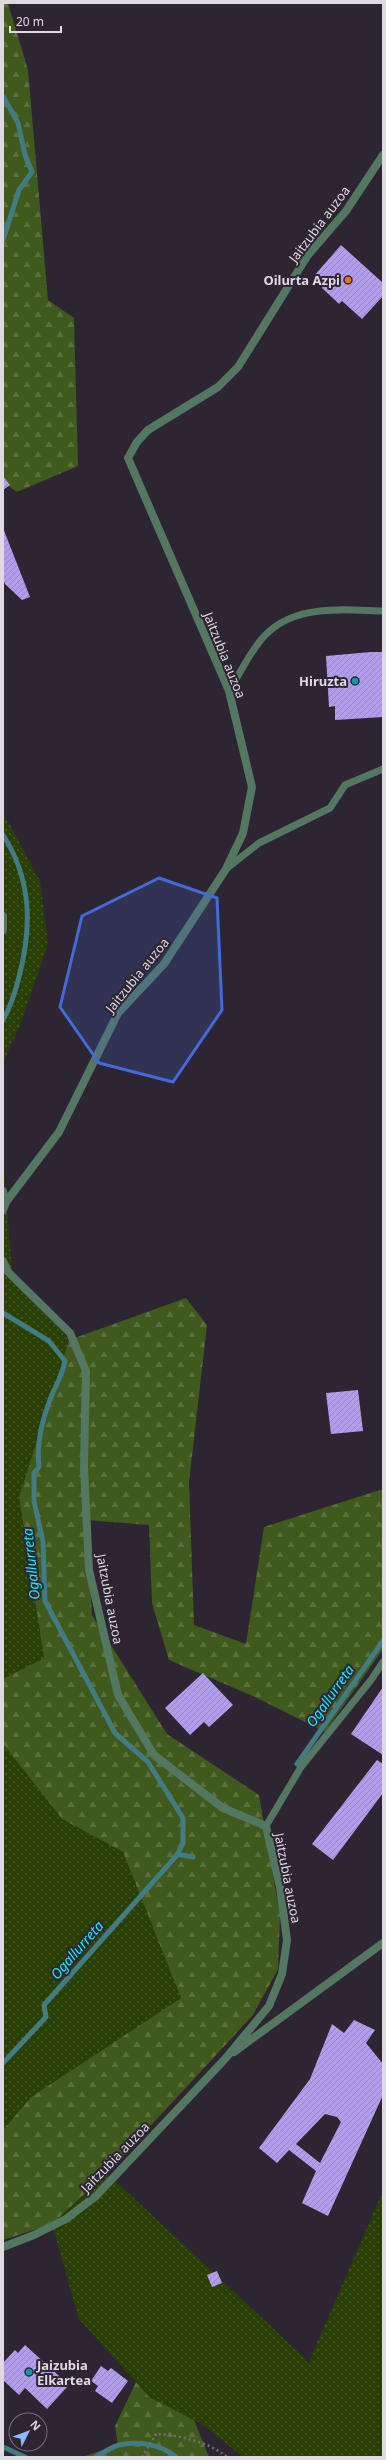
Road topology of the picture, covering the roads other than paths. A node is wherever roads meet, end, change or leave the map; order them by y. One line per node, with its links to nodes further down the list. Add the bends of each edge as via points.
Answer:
1 (383, 155): 3 (street, Jaitzubia auzoa, via 346,211 308,255 238,366 218,387 148,430 136,442 128,458)
2 (383, 611): 3 (lane, via 310,611 280,623 260,641)
3 (229, 691): 5 (street, Jaitzubia auzoa, via 252,787 243,833)
4 (383, 769): 5 (lane, via 345,785 330,808 259,843)
5 (226, 869): 9 (street, Jaitzubia auzoa, via 164,964 118,1013 59,1132)
6 (3, 916): 7 (street)
7 (3, 930)
8 (3, 1191): 9 (street, Jaitzubia auzoa)
9 (4, 1206)
10 (3, 1261): 12 (street, Jaitzubia auzoa, via 8,1272 70,1333 86,1371 84,1467 88,1570 118,1695 154,1755 223,1808)
11 (383, 1662): 12 (lane, Jaitzubia auzoa, via 301,1767)
12 (266, 1826): 14 (street, Jaitzubia auzoa, via 286,1923 285,1958 282,1974 269,2006)
13 (383, 1943): 14 (street, Jaitzubia auzoa)
14 (225, 2059): 15 (street, Jaitzubia auzoa, via 96,2196 66,2219 34,2235)
15 (3, 2246)

